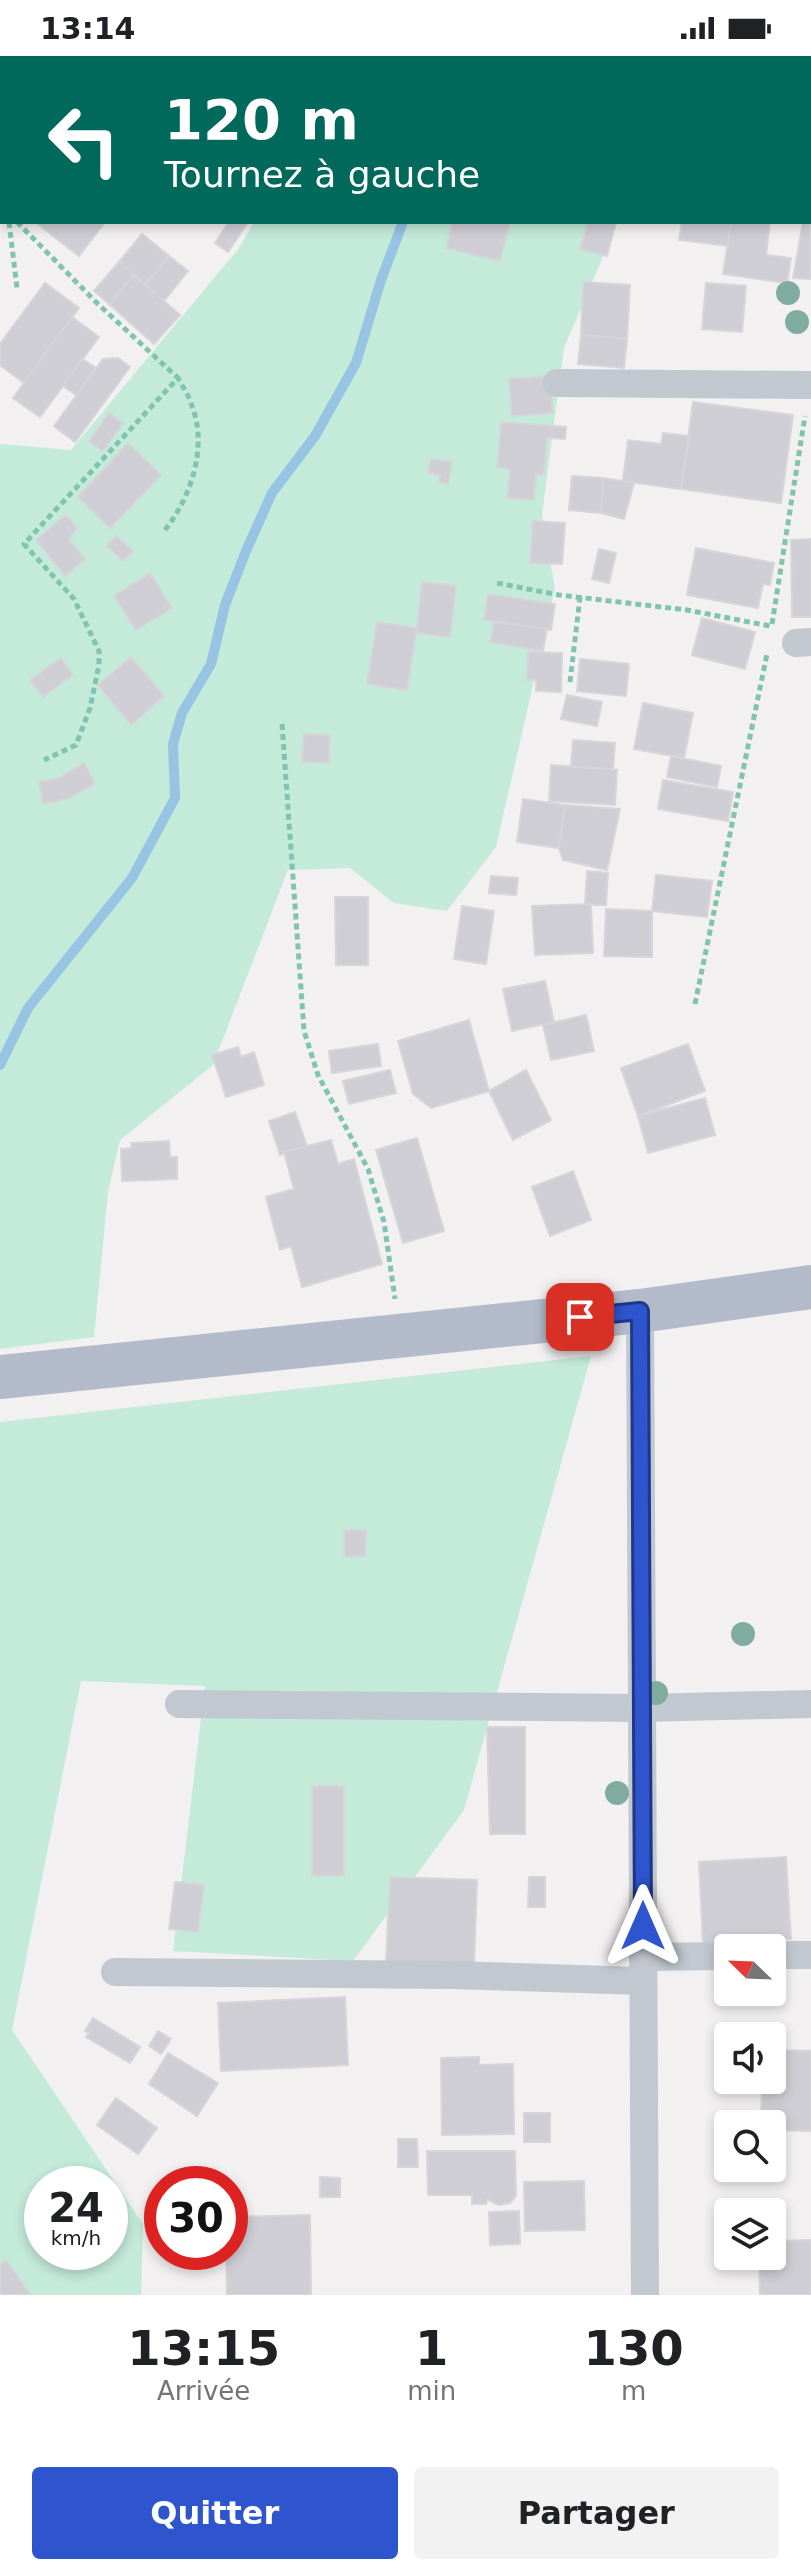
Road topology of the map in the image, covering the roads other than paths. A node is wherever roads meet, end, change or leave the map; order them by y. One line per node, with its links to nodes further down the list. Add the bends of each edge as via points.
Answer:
1 (557, 383): 2 (street)
2 (811, 385)
3 (811, 1287): 4 (main road)
4 (640, 1311): 5 (main road); 8 (street)
5 (0, 1377)
6 (179, 1704): 8 (street)
7 (811, 1704): 8 (street)
8 (642, 1708): 12 (street)
9 (786, 1955): 10 (street)
10 (811, 1955)
11 (714, 1958): 12 (street)
12 (643, 1969): 13 (street, via 450,1975); 14 (street)
13 (115, 1972)
14 (645, 2295)

